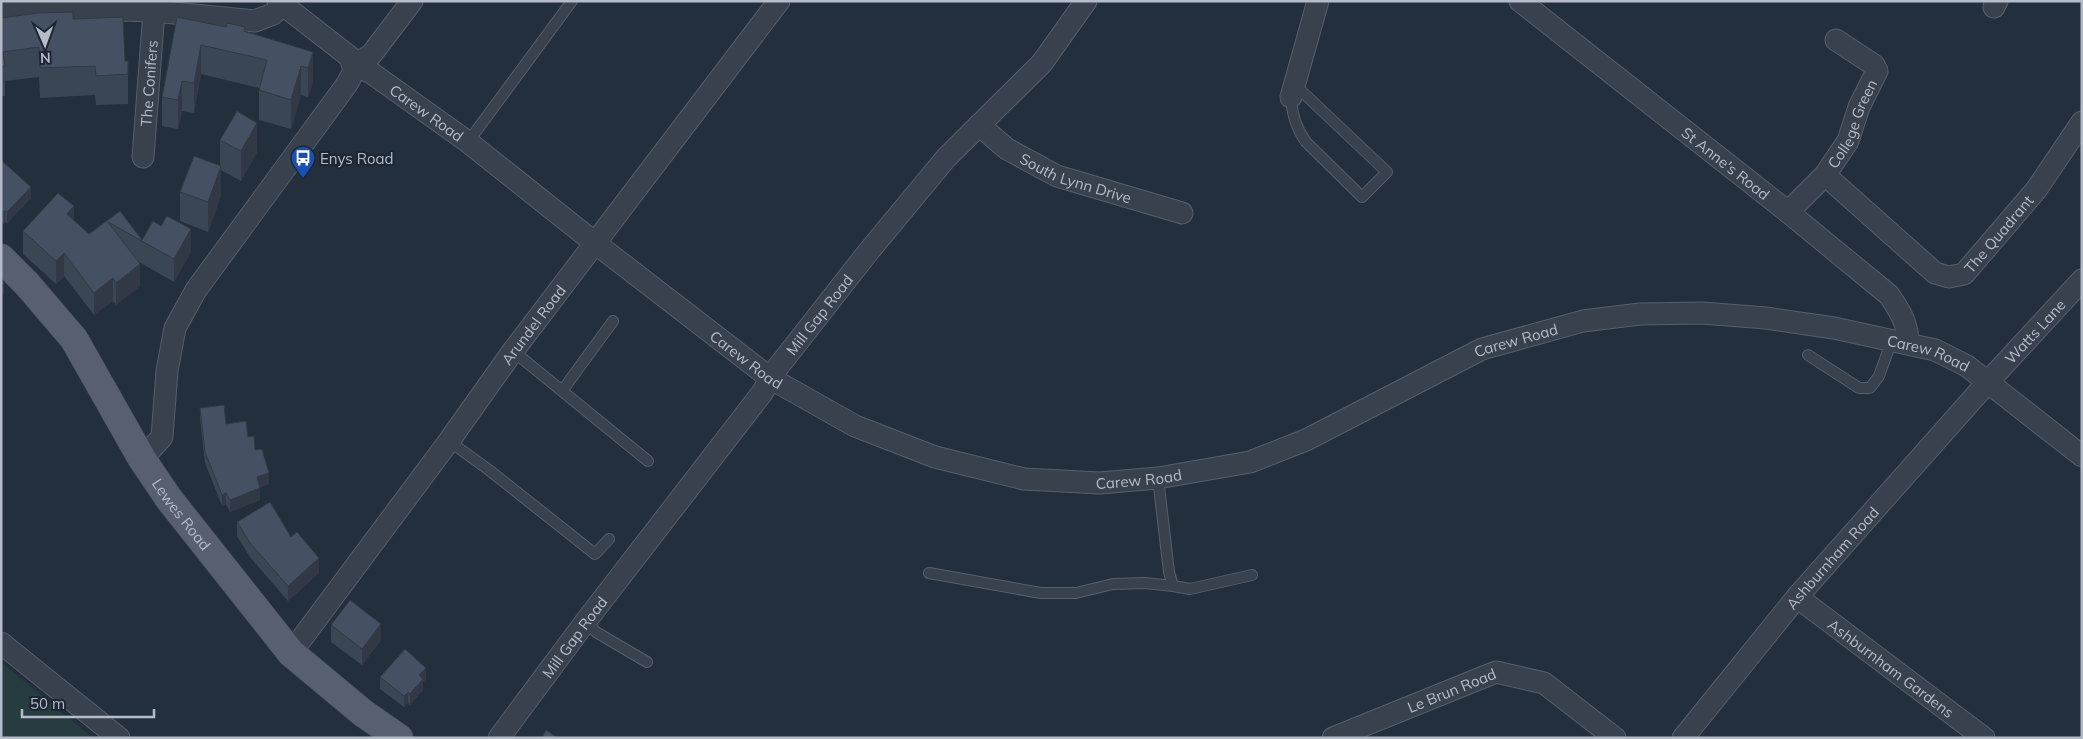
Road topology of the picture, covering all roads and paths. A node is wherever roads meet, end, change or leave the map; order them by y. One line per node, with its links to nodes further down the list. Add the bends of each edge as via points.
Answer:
1 (412, 1): 11 (street, via 371,55)
2 (572, 1): 15 (lane)
3 (779, 1): 20 (street, Arundel Road)
4 (1086, 1): 14 (street, Mill Gap Road, via 1042,63)
5 (1318, 1): 12 (street)
6 (1520, 1): 18 (street, St Anne's Road)
7 (280, 3): 8 (street, via 273,14 255,21); 11 (street, Carew Road, via 350,57)
8 (154, 11): 9 (street); 16 (street, The Conifers)
9 (1, 12)
10 (1836, 40): 17 (street, College Green, via 1874,65 1877,71 1859,106 1848,141)
11 (353, 65): 15 (street, Carew Road, via 370,72); 32 (street, via 347,84 196,290 175,328 167,372 162,437)
12 (1293, 91): 12 (lane, via 1387,172 1362,196 1299,132 1292,109)
13 (2082, 122): 17 (street, The Quadrant, via 2036,190 1964,274 1949,277 1935,273)
14 (978, 125): 19 (street, South Lynn Drive, via 1007,149 1057,176); 27 (street, Mill Gap Road, via 880,237)
15 (468, 142): 20 (street, Carew Road)
16 (142, 157)
17 (1825, 175): 18 (street, College Green)
18 (1788, 212): 24 (street, St Anne's Road, via 1889,295 1901,311 1908,329)
19 (1182, 213)
20 (595, 243): 25 (street, Arundel Road); 27 (street, Carew Road)
21 (1, 258): 32 (main road, Lewes Road, via 74,339)
22 (2082, 280): 28 (street, Watts Lane)
23 (612, 321): 29 (lane)
24 (1900, 342): 26 (lane, via 1870,388 1859,388); 28 (street, Carew Road, via 1953,358); 34 (street, Carew Road, via 1776,319 1702,313 1640,314 1583,322 1482,349 1306,440 1250,462)
25 (513, 350): 29 (lane); 30 (street, Arundel Road)
26 (1808, 355)
27 (770, 378): 34 (street, Carew Road, via 855,426 935,457 1024,479 1100,483); 40 (street, Mill Gap Road, via 762,393)
28 (1987, 383): 31 (street, Carew Road); 39 (street, Ashburnham Road)
29 (562, 391): 33 (lane)
30 (450, 441): 35 (lane, via 595,554); 42 (street, Arundel Road)
31 (2081, 455)
32 (142, 459): 42 (main road, Lewes Road, via 169,499)
33 (648, 461)
34 (1158, 478): 38 (lane, via 1169,572)
35 (610, 539)
36 (929, 573): 38 (lane, via 1041,593 1076,592 1113,584)
37 (1252, 575): 38 (lane, via 1190,590)
38 (1174, 586)
39 (1797, 597): 49 (street, Ashburnham Road); 50 (street, Ashburnham Gardens)
40 (586, 621): 43 (lane, via 596,632); 46 (street, Mill Gap Road)
41 (1, 643): 44 (street)
42 (291, 653): 45 (main road, Lewes Road, via 363,713)
43 (647, 662)
44 (119, 738)
45 (399, 738)
46 (499, 738)
47 (1333, 738): 48 (street, Le Brun Road, via 1496,672 1544,682)
48 (1615, 738)
49 (1684, 738)
50 (1984, 738)

